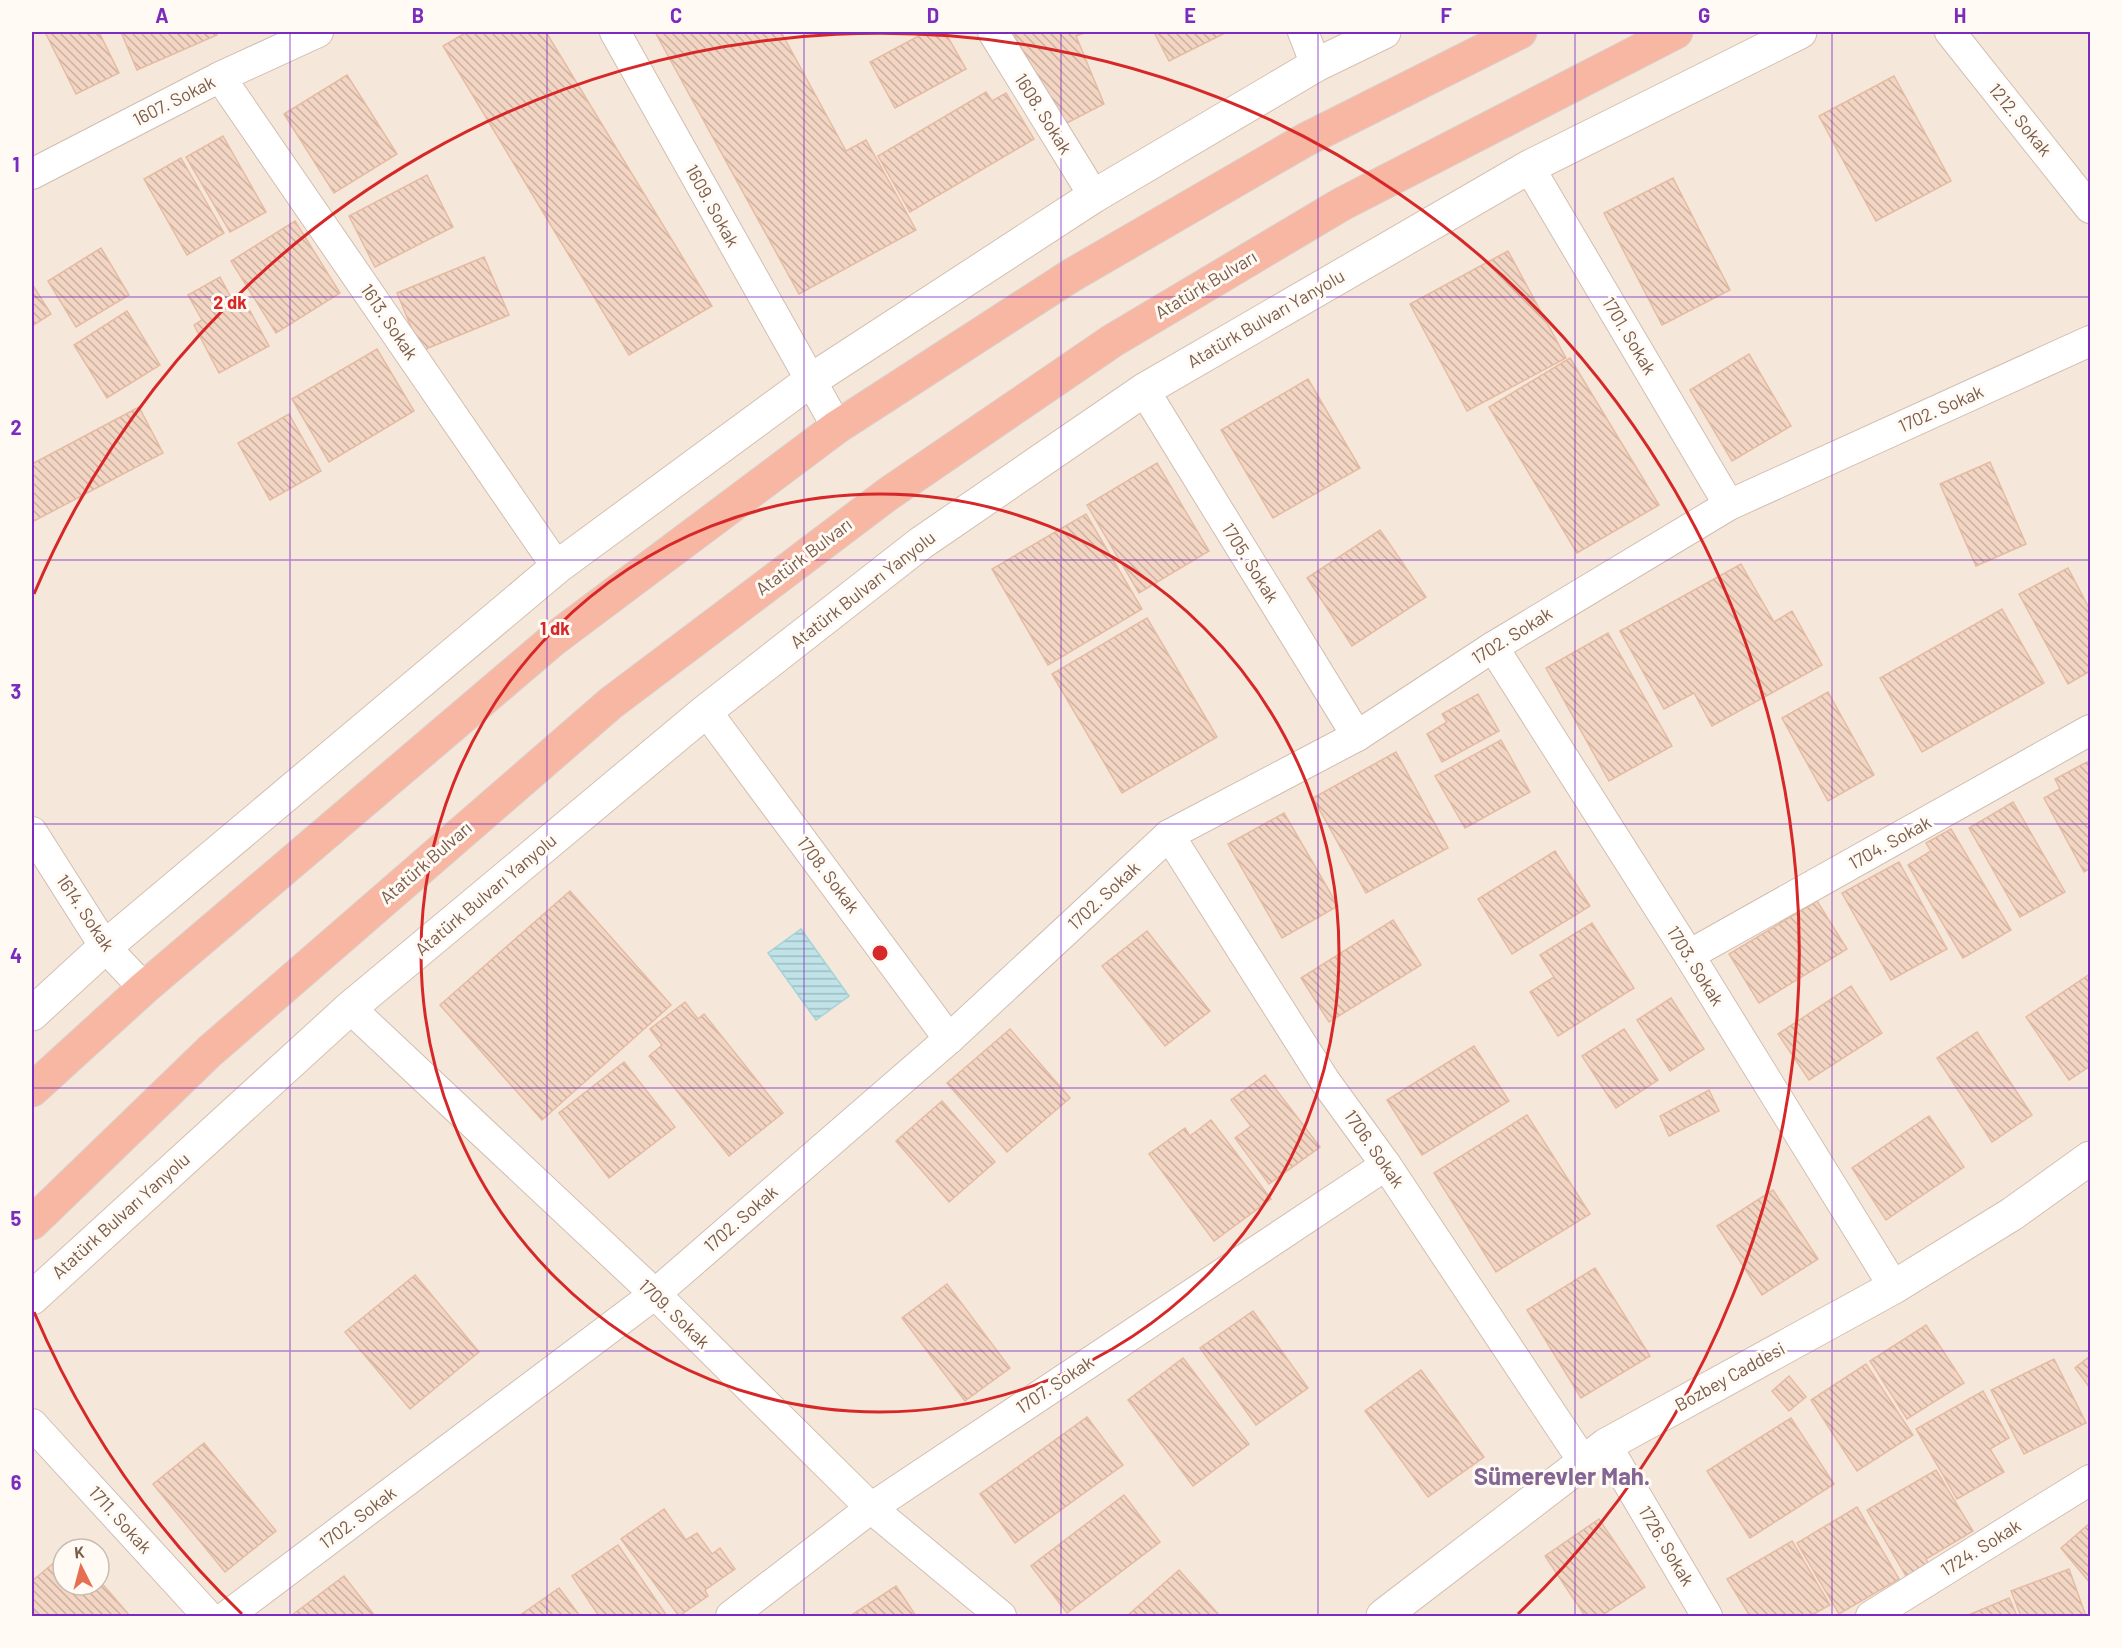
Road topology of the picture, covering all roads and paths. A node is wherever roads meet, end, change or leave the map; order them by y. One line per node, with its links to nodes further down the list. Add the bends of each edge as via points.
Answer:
1 (318, 32): 11 (street, 1607. Sokak)
2 (615, 32): 17 (street, 1609. Sokak)
3 (993, 32): 14 (street, 1608. Sokak)
4 (1304, 32): 10 (street)
5 (1384, 32): 10 (street)
6 (1520, 32): 19 (highway, via 1305,140 1072,275)
7 (1676, 32): 37 (highway, Atatürk Bulvarı, via 1332,210 1112,341 888,494 611,703 210,1051)
8 (1800, 32): 13 (street, Atatürk Bulvarı Yanyolu)
9 (1950, 32): 15 (street, 1212. Sokak)
10 (1316, 65): 14 (street)
11 (220, 77): 12 (street, 1607. Sokak); 21 (street, 1613. Sokak)
12 (36, 162)
13 (1529, 167): 18 (street, Atatürk Bulvarı Yanyolu); 20 (street, 1701. Sokak)
14 (1094, 196): 17 (street)
15 (2091, 208)
16 (2091, 341): 20 (street, 1702. Sokak)
17 (810, 381): 19 (street, 1609. Sokak); 21 (street)
18 (1144, 390): 23 (street, Atatürk Bulvarı Yanyolu, via 921,543); 25 (street, 1705. Sokak)
19 (837, 426): 30 (highway, via 554,639)
20 (1729, 505): 22 (street, 1702. Sokak)
21 (557, 567): 28 (street)
22 (1493, 647): 25 (street, 1702. Sokak); 29 (street, 1703. Sokak)
23 (706, 711): 31 (street, Atatürk Bulvarı Yanyolu); 33 (street, 1708. Sokak)
24 (2091, 730): 29 (street, 1704. Sokak)
25 (1357, 736): 27 (street, 1702. Sokak)
26 (32, 832): 28 (street, 1614. Sokak)
27 (1169, 835): 33 (street, 1702. Sokak); 36 (street, 1706. Sokak, via 1325,1082)
28 (105, 947): 30 (street, 1614. Sokak); 32 (street)
29 (1689, 955): 38 (street, 1703. Sokak)
30 (144, 988): 34 (highway)
31 (350, 1008): 39 (street, 1709. Sokak); 40 (street, Atatürk Bulvarı Yanyolu)
32 (32, 1014)
33 (950, 1039): 39 (street, 1702. Sokak)
34 (32, 1090)
35 (2091, 1158): 38 (street, Bozbey Caddesi, via 2012,1214)
36 (1386, 1165): 42 (street, 1706. Sokak); 44 (street, 1707. Sokak)
37 (32, 1223)
38 (1894, 1287): 42 (street, Bozbey Caddesi)
39 (655, 1294): 44 (street, 1709. Sokak); 46 (street, 1702. Sokak)
40 (32, 1298)
41 (32, 1424): 45 (street, 1711. Sokak)
42 (1594, 1453): 49 (street, Bozbey Caddesi); 50 (street, 1726. Sokak)
43 (2091, 1480): 51 (street, 1724. Sokak)
44 (871, 1508): 47 (street, 1707. Sokak); 48 (street, 1709. Sokak)
45 (208, 1617)
46 (226, 1617)
47 (731, 1617)
48 (1001, 1617)
49 (1383, 1617)
50 (1707, 1617)
51 (1871, 1617)

